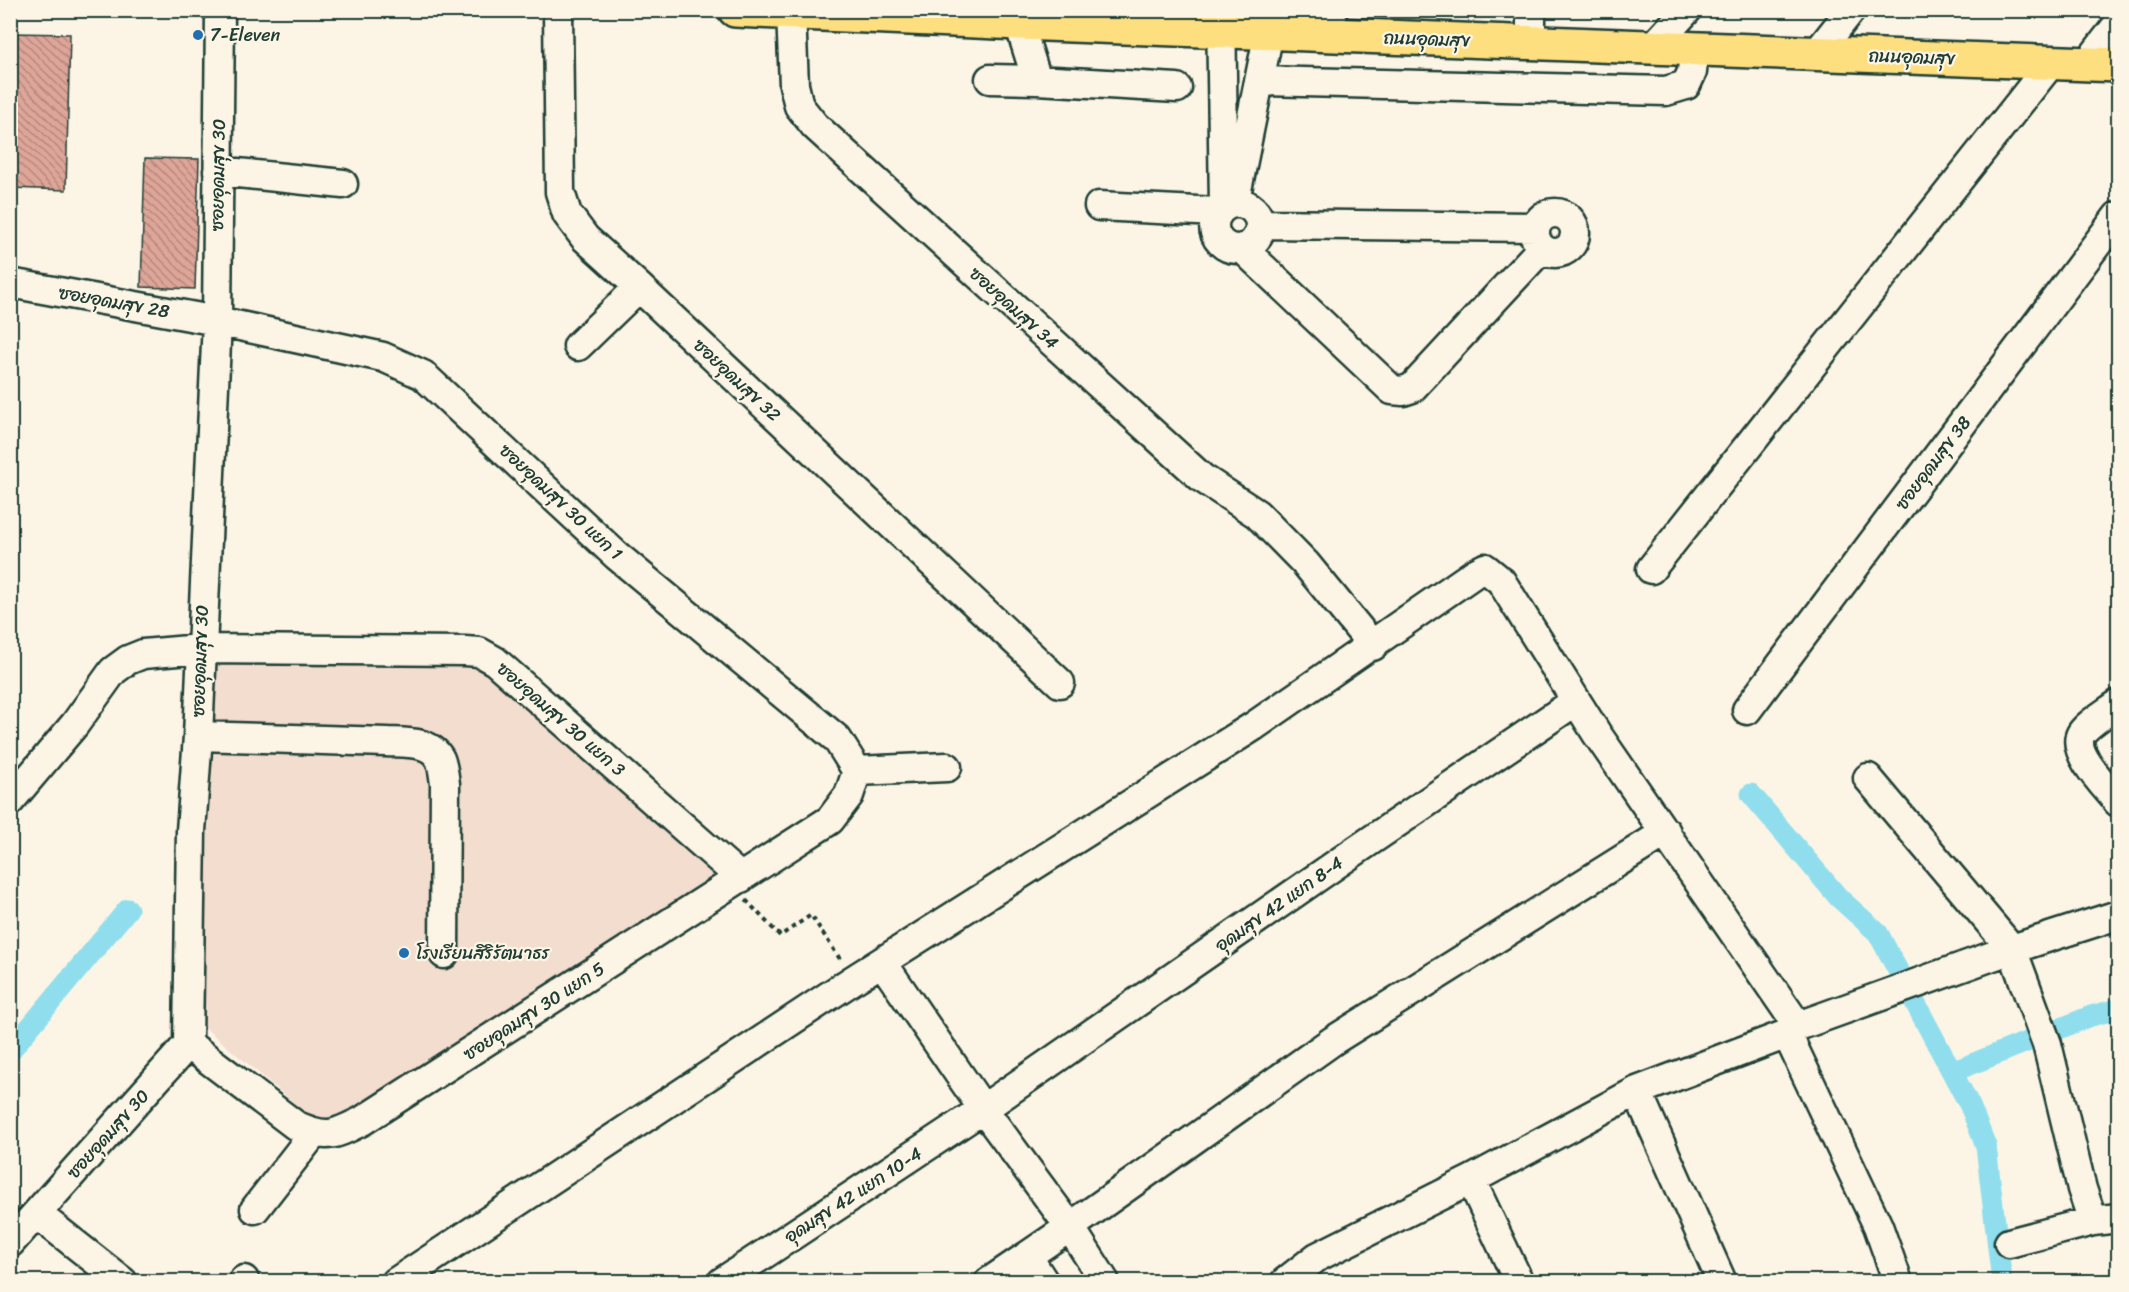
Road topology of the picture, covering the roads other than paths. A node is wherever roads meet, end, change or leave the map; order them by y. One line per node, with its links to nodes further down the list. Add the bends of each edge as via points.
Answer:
1 (220, 10): 24 (street, ซอยอุดมสุข 30)
2 (558, 10): 32 (street, ซอยอุดมสุข 32, via 560,192 567,214 585,238)
3 (735, 10): 7 (main road, ถนนอุดมสุข)
4 (1531, 10): 14 (street)
5 (1687, 10): 15 (street)
6 (1851, 10): 17 (street)
7 (756, 11): 8 (main road, ถนนอุดมสุข)
8 (790, 13): 10 (main road, ถนนอุดมสุข); 36 (street, ซอยอุดมสุข 34, via 794,85 799,106 815,126 1194,470 1257,514 1306,564)
9 (1221, 20): 10 (main road, ถนนอุดมสุข); 13 (main road, ถนนอุดมสุข); 27 (street)
10 (1019, 23): 21 (street)
11 (1332, 23): 13 (main road, ถนนอุดมสุข); 14 (main road, ถนนอุดมสุข)
12 (2118, 24): 19 (street)
13 (1269, 32): 22 (street)
14 (1531, 43): 15 (main road, ถนนอุดมสุข)
15 (1652, 48): 16 (main road, ถนนอุดมสุข)
16 (1694, 50): 17 (main road, ถนนอุดมสุข); 22 (street, via 1686,85 1666,91)
17 (1817, 53): 18 (main road, ถนนอุดมสุข)
18 (2051, 63): 19 (main road, ถนนอุดมสุข); 35 (street)
19 (2103, 65)
20 (990, 79): 21 (street)
21 (1037, 80): 23 (street)
22 (1260, 81): 27 (street)
23 (1178, 87)
24 (218, 171): 25 (street); 33 (street, ซอยอุดมสุข 30)
25 (343, 184)
26 (1099, 206): 27 (street)
27 (1225, 207): 29 (street, via 1242,203 1255,211); 30 (street, via 1214,219 1215,235 1226,247)
28 (2118, 216): 41 (street, ซอยอุดมสุข 38)
29 (1260, 224): 30 (street, via 1256,240); 30 (street, via 1539,238 1412,387 1403,391 1392,390)
30 (1242, 248)
31 (10, 284): 33 (street, ซอยอุดมสุข 28)
32 (639, 287): 34 (street); 38 (street, ซอยอุดมสุข 32)
33 (217, 321): 37 (street, ซอยอุดมสุข 30); 44 (street, ซอยอุดมสุข 30 แยก 1, via 383,357 423,375 616,555 837,739)
34 (578, 346)
35 (1651, 569)
36 (1372, 646): 39 (street, via 1485,568 1501,581); 53 (street, via 1254,726)
37 (200, 649): 42 (street, ซอยอุดมสุข 30); 46 (street, ซอยอุดมสุข 30 แยก 3, via 143,654 114,671); 49 (street, ซอยอุดมสุข 30 แยก 3, via 479,652 525,686)
38 (1060, 683)
39 (1576, 701): 48 (street); 57 (street, อุดมสุข 42 แยก 8-4)
40 (2118, 704): 47 (street, via 2082,732 2079,740 2087,762)
41 (1747, 710)
42 (198, 736): 52 (street, via 415,743 431,748 440,760 445,783); 55 (street, ซอยอุดมสุข 30, via 191,831)
43 (947, 767): 44 (street)
44 (857, 771): 49 (street, ซอยอุดมสุข 30 แยก 5, via 849,795 830,820)
45 (1868, 778): 51 (street)
46 (10, 801)
47 (2118, 802)
48 (1666, 831): 54 (street); 63 (street, via 1334,1040)
49 (736, 881): 58 (street, ซอยอุดมสุข 30 แยก 5, via 362,1121 336,1134)
50 (2118, 915): 51 (street)
51 (2012, 949): 54 (street); 62 (street, via 2043,1033 2082,1189)
52 (444, 954)
53 (882, 962): 57 (street); 68 (street)
54 (1793, 1030): 56 (street); 76 (street)
55 (188, 1044): 58 (street, via 277,1113); 61 (street, ซอยอุดมสุข 30)
56 (1637, 1091): 59 (street); 75 (street)
57 (983, 1109): 63 (street); 69 (street, อุดมสุข 42 แยก 10-4)
58 (314, 1133): 60 (street)
59 (1472, 1180): 73 (street, via 1317,1257); 74 (street)
60 (255, 1209)
61 (37, 1214): 64 (street, ซอยอุดมสุข 30); 67 (street)
62 (2106, 1220): 65 (street)
63 (1070, 1227): 66 (street); 72 (street)
64 (10, 1243)
65 (2009, 1243)
66 (1027, 1256): 70 (street); 71 (street)
67 (123, 1281)
68 (396, 1281)
69 (722, 1281)
70 (989, 1281)
71 (1044, 1281)
72 (1105, 1281)
73 (1285, 1281)
74 (1519, 1281)
75 (1722, 1281)
76 (1898, 1281)

